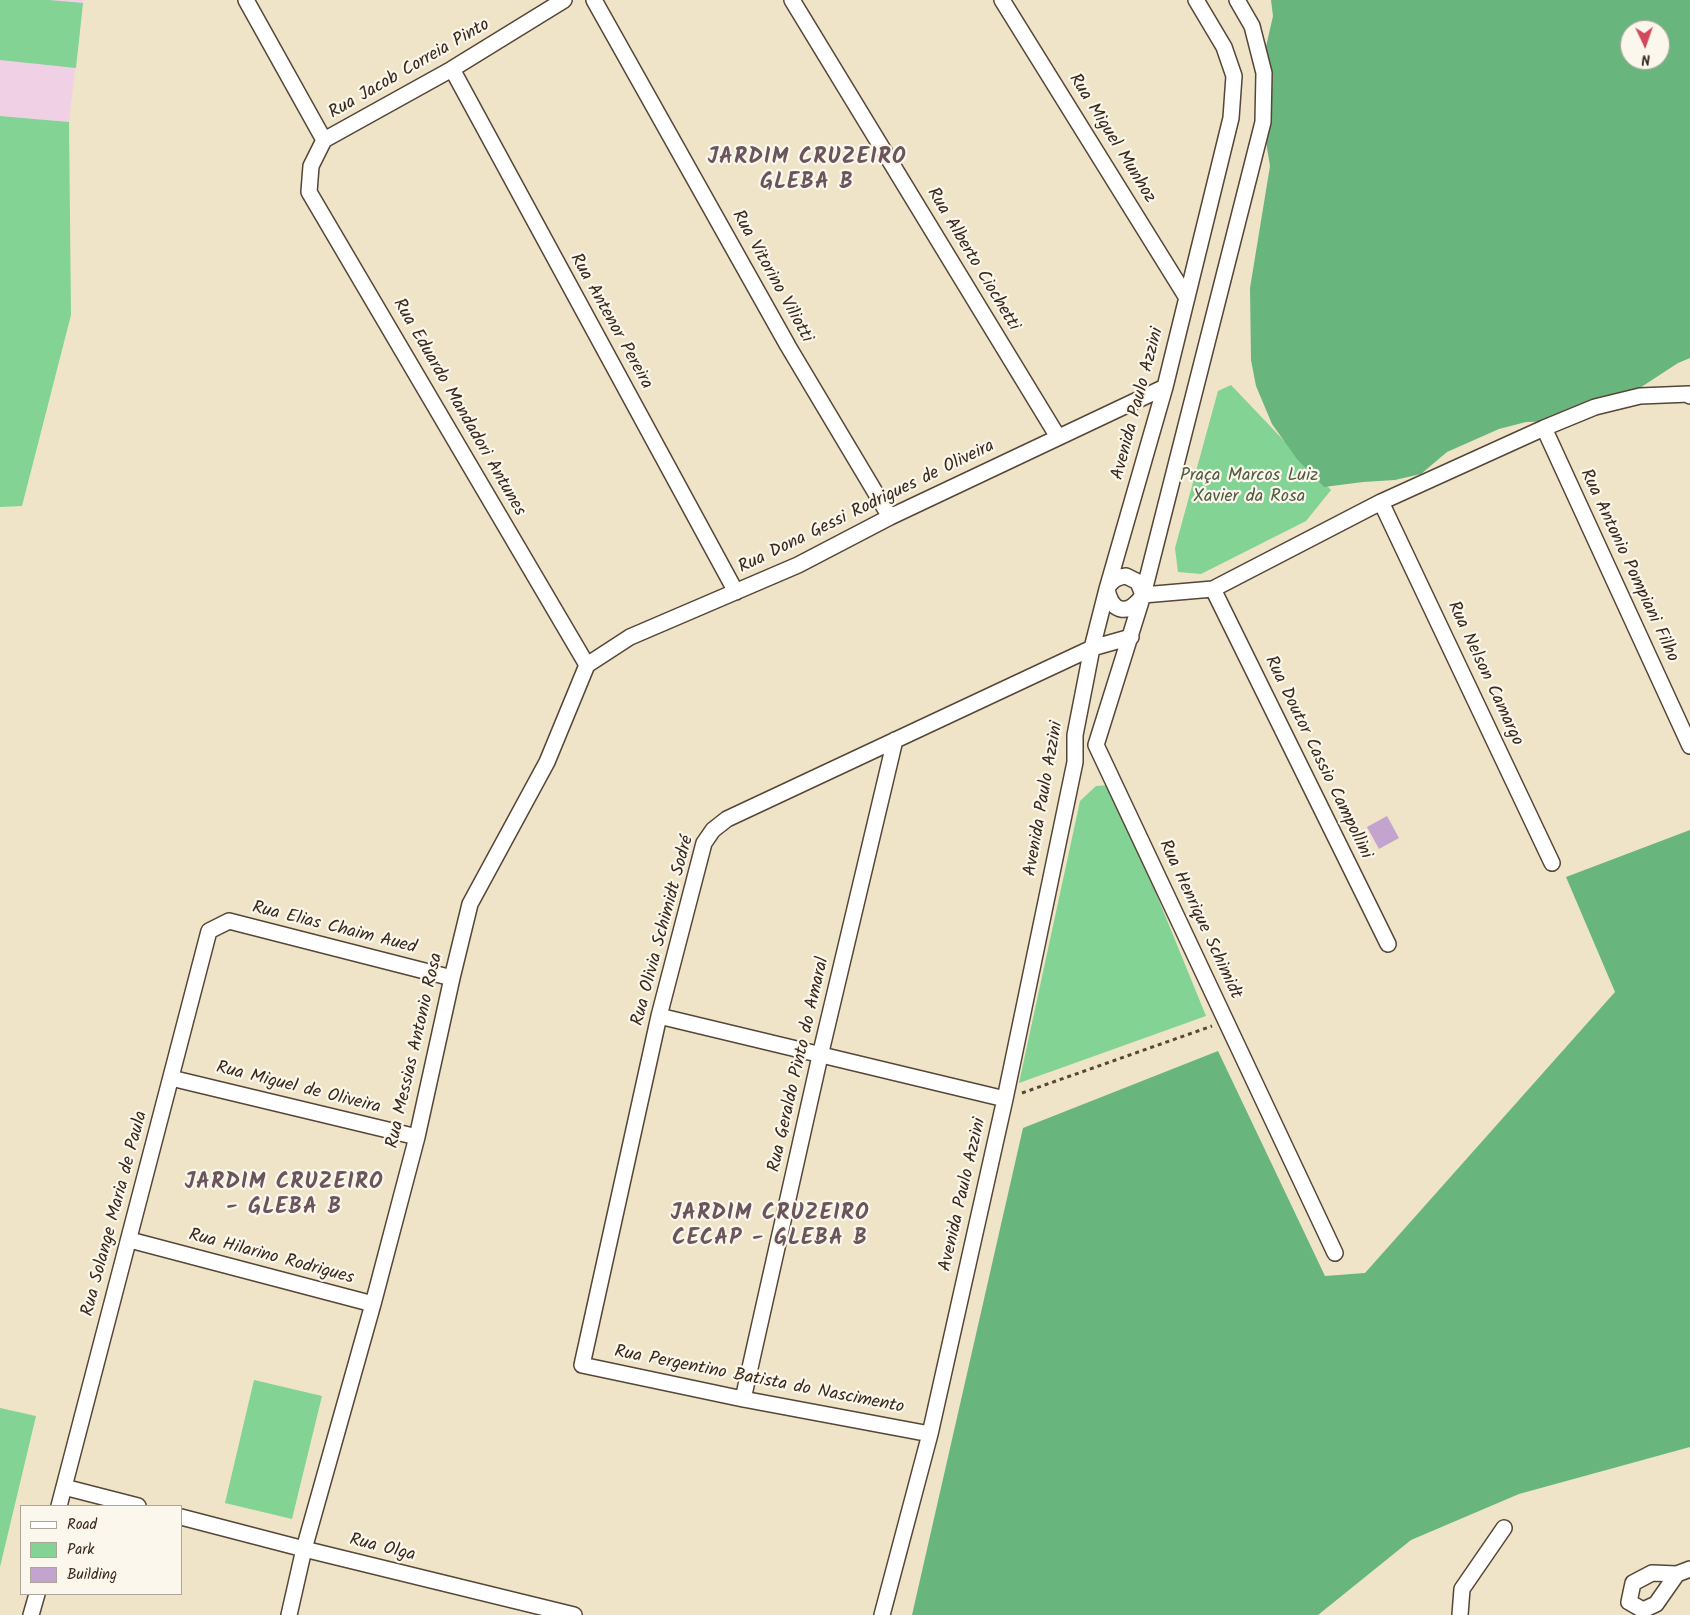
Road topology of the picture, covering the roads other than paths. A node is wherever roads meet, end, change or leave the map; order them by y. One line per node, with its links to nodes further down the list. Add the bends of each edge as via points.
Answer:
1 (246, 0): 9 (street)
2 (564, 0): 8 (street, Rua Jacob Correia Pinto)
3 (594, 0): 17 (street, Rua Vitorino Viliotti, via 788,346)
4 (792, 0): 15 (street, Rua Alberto Ciochetti)
5 (1002, 0): 11 (street, Rua Miguel Munhoz)
6 (1196, 0): 11 (street, Avenida Paulo Azzini, via 1224,47 1234,76 1231,118)
7 (1237, 0): 21 (street, via 1252,26 1264,73 1263,122)
8 (452, 69): 9 (street, Rua Jacob Correia Pinto); 20 (street, Rua Antenor Pereira)
9 (324, 140): 10 (street, Rua Jacob Correia Pinto)
10 (311, 166): 24 (street, Rua Eduardo Mandadori Antunes, via 309,192)
11 (1187, 298): 12 (street, Avenida Paulo Azzini)
12 (1165, 387): 15 (street, Rua Dona Gessi Rodrigues de Oliveira); 19 (street, Avenida Paulo Azzini)
13 (1690, 396): 14 (street, via 1640,396 1595,407)
14 (1544, 428): 16 (street); 28 (street, Rua Antonio Pompiani Filho)
15 (1058, 437): 17 (street, Rua Dona Gessi Rodrigues de Oliveira)
16 (1381, 502): 18 (street); 30 (street, Rua Nelson Camargo)
17 (890, 517): 20 (street, Rua Dona Gessi Rodrigues de Oliveira, via 798,565)
18 (1212, 589): 21 (street); 32 (street, Rua Doutor Cassio Campollini)
19 (1107, 590): 21 (street, via 1114,580 1126,576 1138,582); 21 (street, via 1113,605 1126,610); 23 (street, Avenida Paulo Azzini)
20 (736, 592): 24 (street, Rua Dona Gessi Rodrigues de Oliveira, via 630,637)
21 (1143, 595): 22 (street)
22 (1130, 637): 23 (street, Rua Olivia Schimidt Sodré); 27 (street)
23 (1092, 648): 25 (street, Avenida Paulo Azzini); 26 (street, Rua Olivia Schimidt Sodré)
24 (587, 666): 33 (street, Rua Messias Antonio Rosa, via 547,762 470,904)
25 (1075, 735): 27 (street); 29 (street, Avenida Paulo Azzini)
26 (895, 740): 34 (street, Rua Olivia Schimidt Sodré, via 727,819 712,830 704,843); 35 (street, Rua Geraldo Pinto do Amaral)
27 (1096, 745): 29 (street); 40 (street, Rua Henrique Schimidt)
28 (1690, 746)
29 (1075, 762): 37 (street, Avenida Paulo Azzini)
30 (1552, 863)
31 (209, 931): 33 (street, Rua Elias Chaim Aued, via 229,921); 36 (street, Rua Solange Maria de Paula)
32 (1388, 944)
33 (452, 978): 38 (street, Rua Messias Antonio Rosa)
34 (659, 1016): 35 (street); 42 (street, Rua Olivia Schimidt Sodré)
35 (820, 1056): 37 (street); 43 (street, Rua Geraldo Pinto do Amaral)
36 (171, 1078): 38 (street, Rua Miguel de Oliveira); 39 (street, Rua Solange Maria de Paula)
37 (1005, 1099): 44 (street, Avenida Paulo Azzini)
38 (417, 1137): 41 (street, Rua Messias Antonio Rosa)
39 (130, 1240): 41 (street, Rua Hilarino Rodrigues); 45 (street, Rua Solange Maria de Paula)
40 (1335, 1253)
41 (373, 1304): 50 (street, Rua Messias Antonio Rosa)
42 (582, 1365): 43 (street, Rua Pergentino Batista do Nascimento)
43 (743, 1399): 44 (street, Rua Pergentino Batista do Nascimento)
44 (930, 1434): 55 (street, Avenida Paulo Azzini)
45 (64, 1487): 46 (street, Rua Solange Maria de Paula); 47 (street)
46 (59, 1505)
47 (134, 1505)
48 (182, 1518): 50 (street, Rua Olga)
49 (1504, 1528): 56 (street, via 1462,1589)
50 (304, 1549): 53 (street, Rua Messias Antonio Rosa); 54 (street, Rua Olga)
51 (37, 1595): 52 (street)
52 (31, 1615)
53 (289, 1615)
54 (574, 1615)
55 (882, 1615)
56 (1460, 1615)

